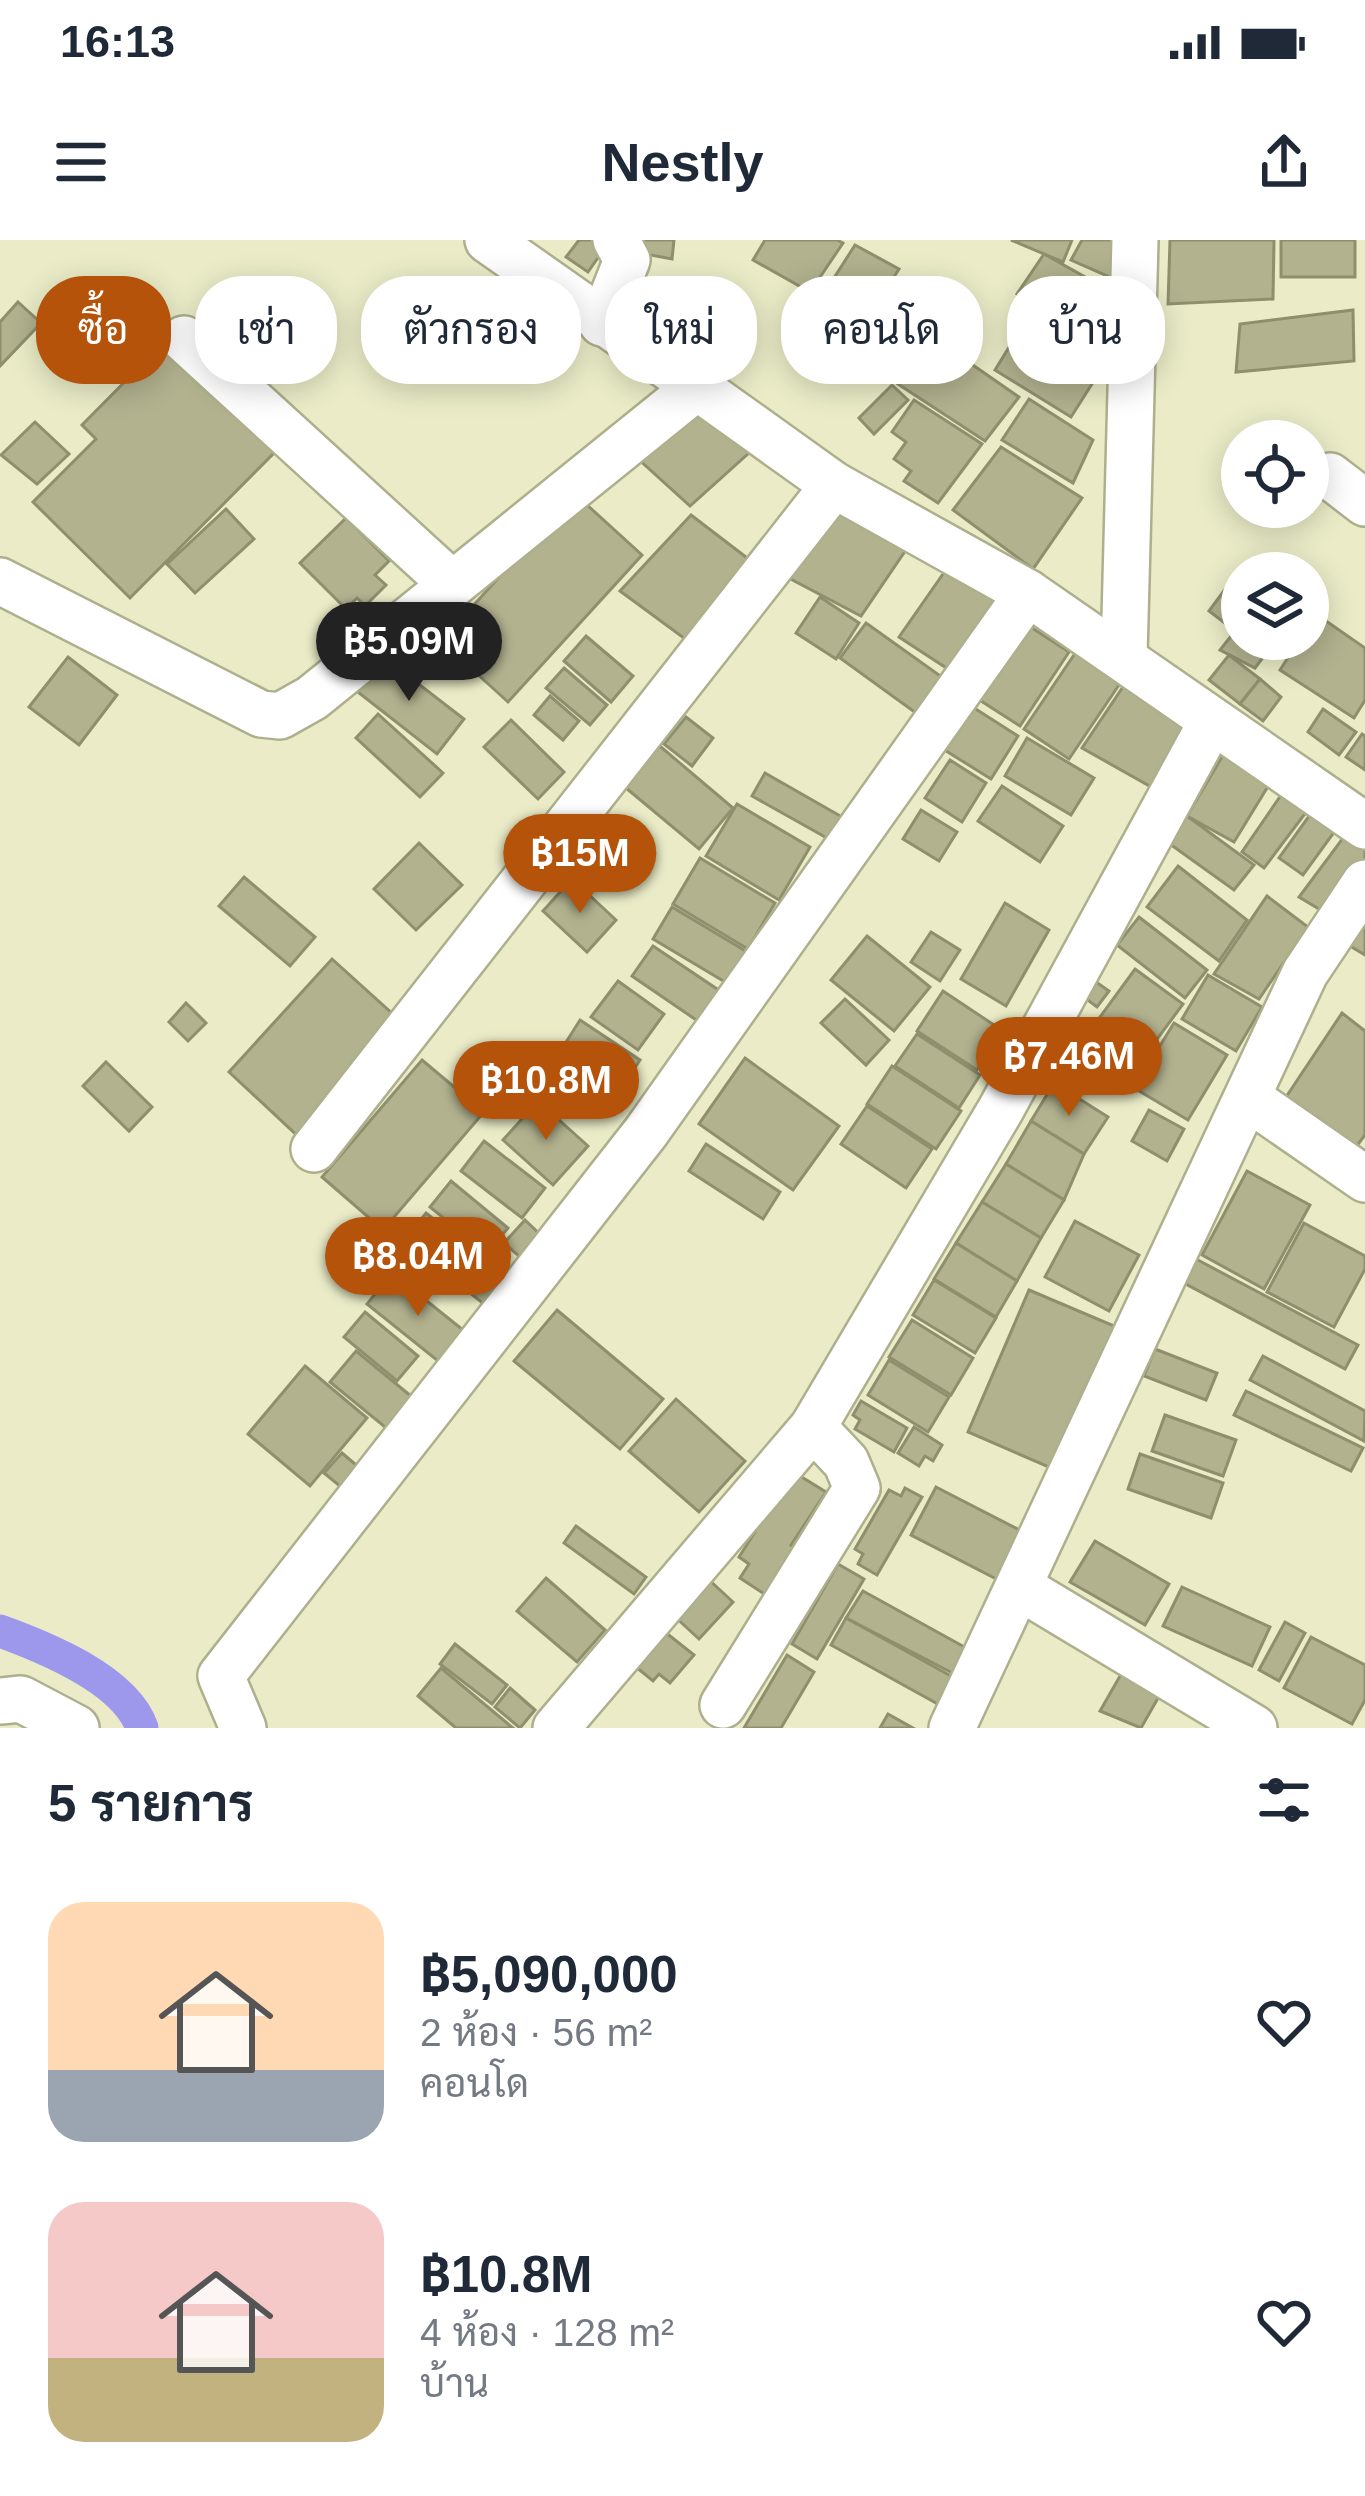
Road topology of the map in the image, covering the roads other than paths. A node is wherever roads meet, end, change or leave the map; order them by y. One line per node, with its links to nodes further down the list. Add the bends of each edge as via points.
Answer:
1 (488, 240): 4 (street)
2 (616, 240): 4 (street, via 627,260)
3 (1135, 240): 11 (street)
4 (602, 323): 6 (street)
5 (184, 339): 9 (street)
6 (697, 388): 7 (street); 9 (street)
7 (834, 485): 10 (street); 16 (street)
8 (0, 581): 9 (street, via 261,714 280,716)
9 (451, 583)
10 (1028, 593): 11 (street); 24 (street, via 646,1132 221,1676)
11 (1124, 656): 12 (street)
12 (1213, 721): 13 (street); 18 (street, via 1001,1109)
13 (1365, 826)
14 (1365, 883): 15 (street, via 1305,973)
15 (1248, 1099): 17 (street); 19 (street)
16 (314, 1149)
17 (1365, 1179)
18 (813, 1427): 21 (street, via 855,1474 857,1488); 25 (street)
19 (1021, 1588): 22 (street); 26 (street)
20 (0, 1701): 23 (street, via 21,1700)
21 (723, 1705)
22 (1250, 1727)
23 (76, 1728)
24 (243, 1728)
25 (556, 1728)
26 (952, 1728)

